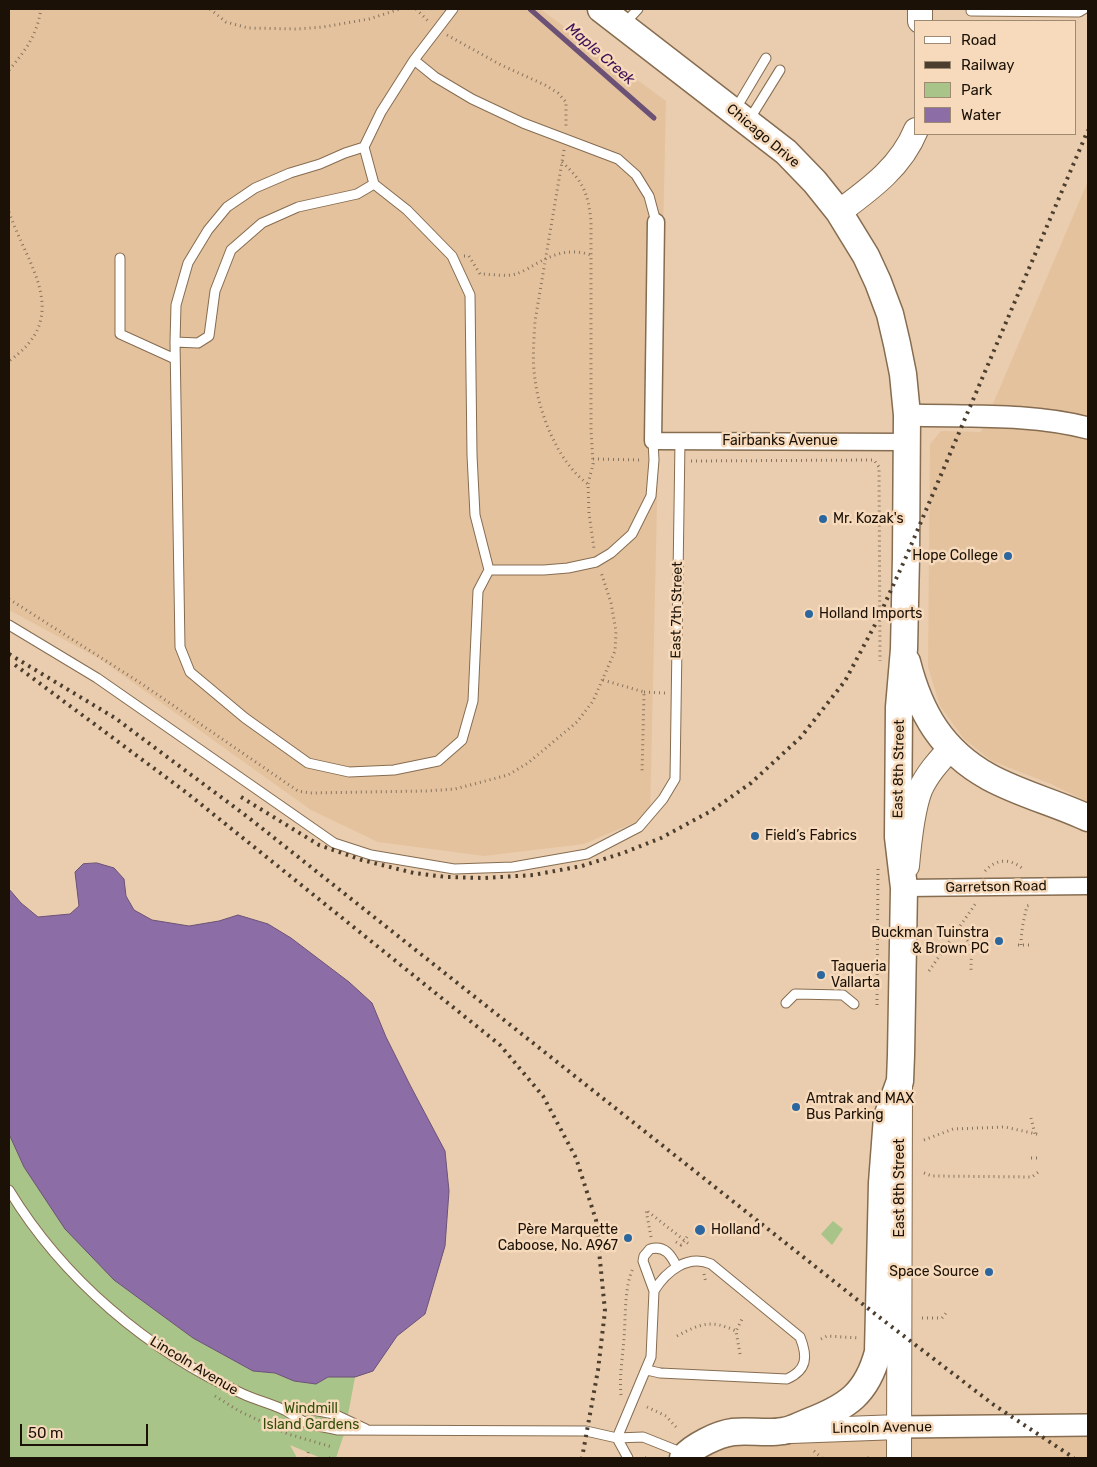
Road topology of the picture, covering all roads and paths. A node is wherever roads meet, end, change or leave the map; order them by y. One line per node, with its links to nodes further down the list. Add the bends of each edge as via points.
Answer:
1 (41, 9): 12 (path, via 34,36)
2 (210, 9): 3 (path, via 226,22 248,28 297,29 369,19)
3 (400, 9)
4 (416, 9): 9 (path)
5 (453, 9): 9 (lane)
6 (1084, 9): 7 (lane, via 1079,12)
7 (971, 10)
8 (617, 13): 14 (main road, Chicago Drive)
9 (438, 29): 11 (lane); 16 (path, via 468,48 558,93 566,102)
10 (766, 58): 14 (lane)
11 (414, 60): 16 (lane, via 472,99 523,123); 17 (lane, via 381,112)
12 (9, 70)
13 (780, 70): 14 (lane)
14 (741, 117): 21 (main road, Chicago Drive, via 786,152)
15 (914, 135): 21 (main road, via 898,162 868,191)
16 (566, 138): 18 (path); 22 (lane, via 618,159 636,175 649,196)
17 (364, 147): 19 (lane); 27 (lane, via 255,188 227,207 188,263 176,304)
18 (562, 161): 23 (path, via 584,186 589,201); 26 (path)
19 (374, 184): 24 (lane, via 407,210); 27 (lane, via 357,194 298,207 262,223 231,250 215,291 209,336 198,343)
20 (9, 212): 29 (path, via 31,261 43,311 40,326 30,342)
21 (839, 212): 30 (main road, Chicago Drive, via 866,256 890,314 903,374)
22 (656, 222): 32 (street)
23 (591, 255): 26 (path, via 571,252); 35 (path, via 590,430)
24 (452, 256): 26 (path, via 469,256 480,274 501,275 516,274); 40 (lane, via 470,295 475,515)
25 (120, 258): 28 (lane, via 120,334)
26 (545, 259): 38 (path, via 535,321 534,379 550,430 564,458)
27 (175, 342): 28 (lane)
28 (176, 359): 40 (lane, via 180,647 190,672 245,718 308,763 349,772 394,770 438,761 462,740 473,701 478,591)
29 (9, 361)
30 (907, 416): 31 (street, via 1016,418); 34 (main road, East 8th Street)
31 (1088, 428)
32 (654, 441): 33 (street, Fairbanks Avenue); 36 (lane)
33 (680, 441): 34 (street, Fairbanks Avenue); 37 (lane, East 7th Street)
34 (907, 442): 43 (main road, East 8th Street)
35 (593, 459): 36 (path); 38 (path)
36 (654, 460): 39 (lane, via 650,496 632,534)
37 (680, 461): 44 (path, via 874,460 880,467); 47 (lane, East 7th Street)
38 (588, 484): 39 (path, via 588,513)
39 (596, 562): 40 (lane, via 544,570); 45 (path, via 611,603 616,631 615,651)
40 (489, 570)
41 (9, 599): 45 (path, via 139,682 298,791 310,793 455,789 508,775 528,763 577,722)
42 (9, 625): 47 (lane, East 7th Street, via 97,678 334,843 371,854 454,869 513,867 587,854 639,827 675,779)
43 (904, 649): 48 (main road, East 8th Street, via 926,714); 55 (main road, East 8th Street, via 899,706 898,838)
44 (880, 669)
45 (604, 680): 46 (path)
46 (644, 692): 47 (path); 49 (path)
47 (676, 693)
48 (950, 749): 50 (main road, via 990,778); 55 (main road, East 8th Street, via 920,790)
49 (642, 774)
50 (1088, 818)
51 (878, 865): 66 (path)
52 (981, 878): 53 (path, via 990,865 1005,860 1014,862)
53 (1028, 879): 54 (street, Garretson Road); 55 (street, Garretson Road)
54 (1088, 886)
55 (904, 888): 67 (main road, East 8th Street)
56 (980, 896): 58 (path)
57 (1030, 905): 61 (path, via 1027,906 1020,945)
58 (956, 930): 59 (path); 62 (path)
59 (971, 943): 60 (path); 63 (path)
60 (979, 944)
61 (1029, 945)
62 (929, 970)
63 (971, 971)
64 (786, 1003): 65 (lane, via 795,994 843,995)
65 (854, 1004)
66 (877, 1005)
67 (900, 1081): 102 (main road, East 8th Street); 104 (main road, via 887,1117 878,1352 873,1369 862,1389 843,1406)
68 (1030, 1118): 69 (path)
69 (1035, 1135): 70 (path); 71 (path, via 1006,1127 953,1129)
70 (1041, 1135)
71 (924, 1140)
72 (1031, 1158): 73 (path)
73 (1041, 1158)
74 (1041, 1170): 75 (path, via 1032,1178 932,1176)
75 (924, 1173)
76 (9, 1190): 99 (lane, Lincoln Avenue, via 42,1239 108,1308 205,1375)
77 (690, 1234): 82 (path)
78 (656, 1237): 79 (path)
79 (651, 1238): 80 (path); 82 (path, via 646,1210)
80 (644, 1241)
81 (672, 1241): 82 (path, via 681,1244)
82 (684, 1241): 83 (path)
83 (689, 1244)
84 (634, 1265): 97 (path, via 627,1291 620,1372 620,1395)
85 (677, 1267): 86 (lane, via 665,1275); 86 (lane, via 671,1256 660,1247 646,1252 644,1265); 95 (lane, via 703,1260 719,1269 800,1338 804,1346 804,1367 787,1379)
86 (654, 1290): 95 (lane, via 651,1357)
87 (946, 1313): 89 (path, via 942,1318)
88 (743, 1317): 90 (path)
89 (922, 1318)
90 (736, 1331): 91 (path, via 705,1324); 94 (path)
91 (677, 1336)
92 (862, 1338): 93 (path, via 828,1336)
93 (821, 1339)
94 (740, 1354)
95 (647, 1370): 105 (lane)
96 (215, 1396): 106 (path, via 288,1434)
97 (624, 1396)
98 (647, 1407): 101 (path, via 666,1416)
99 (282, 1409): 103 (lane, Lincoln Avenue, via 305,1422 338,1430); 103 (lane, via 334,1414)
100 (1088, 1426): 102 (street, Lincoln Avenue)
101 (676, 1427)
102 (899, 1427): 104 (main road, Lincoln Avenue); 113 (main road, East 8th Street)
103 (368, 1431): 105 (lane, Lincoln Avenue, via 586,1432)
104 (784, 1431): 109 (main road, Lincoln Avenue, via 732,1432 704,1442)
105 (617, 1438): 109 (lane, Lincoln Avenue, via 644,1437); 111 (lane)
106 (332, 1447)
107 (309, 1449): 110 (path)
108 (814, 1451): 112 (path)
109 (685, 1456)
110 (307, 1458)
111 (628, 1458)
112 (822, 1458)
113 (899, 1458)

